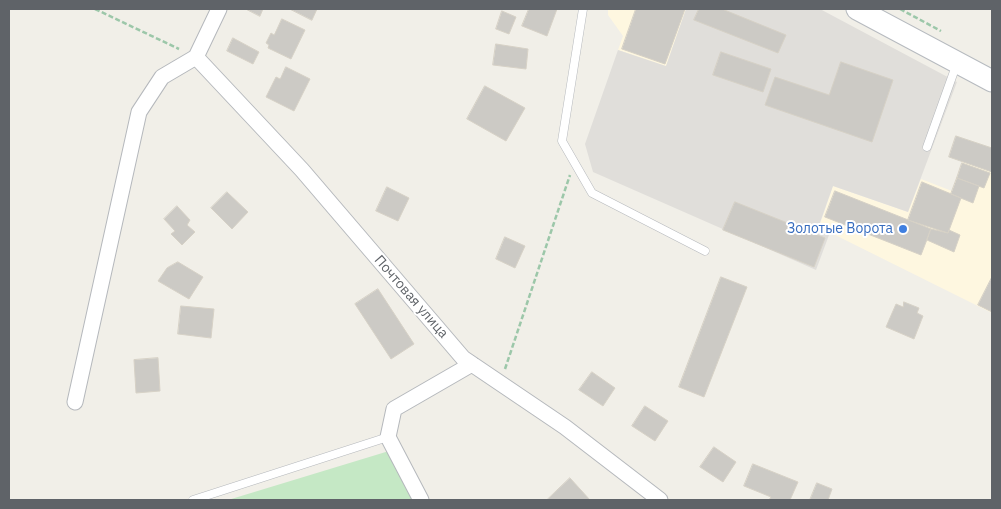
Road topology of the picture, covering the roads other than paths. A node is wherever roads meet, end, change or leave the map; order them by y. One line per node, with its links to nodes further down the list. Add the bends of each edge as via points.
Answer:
1 (219, 9): 4 (street)
2 (583, 9): 8 (lane, via 562,141 592,193)
3 (865, 12): 5 (main road)
4 (196, 57): 9 (street, Почтовая улица, via 302,170 463,358); 10 (street, via 162,77 139,112)
5 (958, 61): 6 (main road); 7 (lane)
6 (992, 81)
7 (926, 147)
8 (706, 251)
9 (472, 364): 11 (street, via 394,409); 14 (street, Почтовая улица, via 565,427)
10 (75, 402)
11 (388, 437): 12 (lane); 13 (street)
12 (193, 500)
13 (421, 500)
14 (660, 500)

